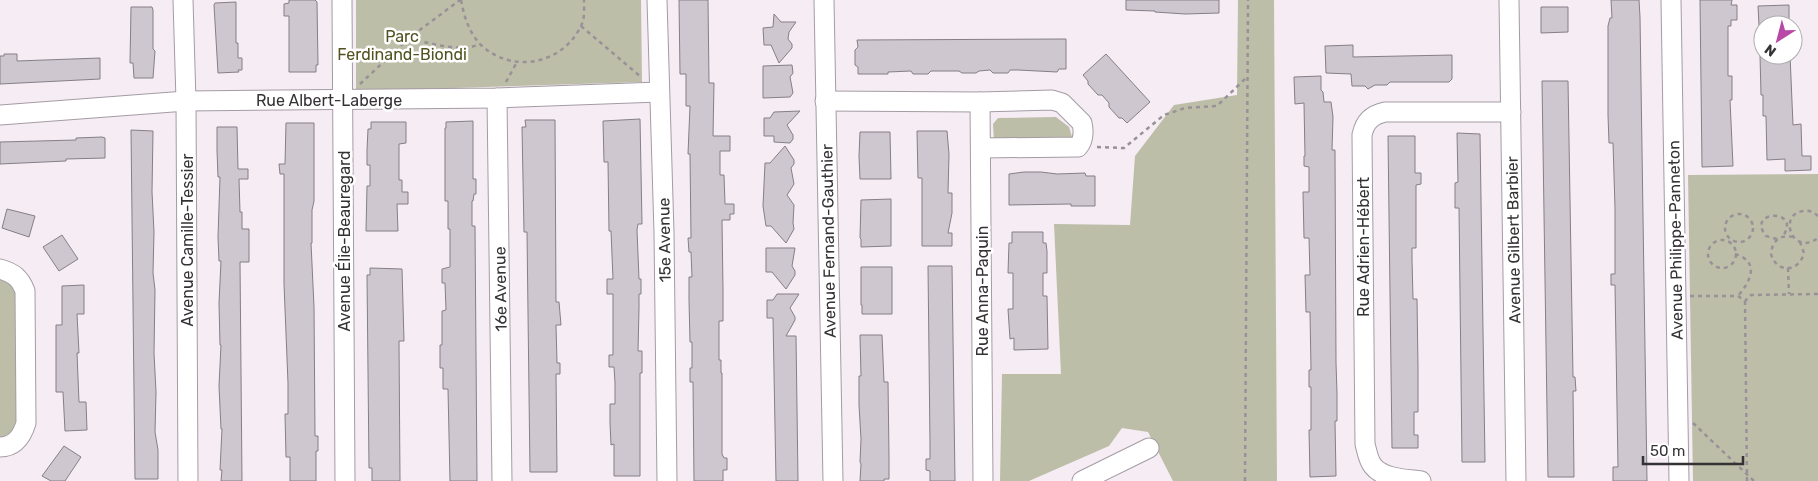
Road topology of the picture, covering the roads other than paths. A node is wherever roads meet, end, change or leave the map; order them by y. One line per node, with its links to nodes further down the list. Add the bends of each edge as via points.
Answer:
1 (183, 0): 9 (street, Avenue Camille-Tessier)
2 (342, 0): 10 (street, Avenue Élie-Beauregard)
3 (657, 0): 7 (street, 15e Avenue)
4 (824, 0): 11 (street, Avenue Fernand-Gauthier)
5 (1509, 0): 13 (street, Avenue Gilbert Barbier)
6 (1671, 0): 28 (street, Avenue Philippe-Panneton)
7 (659, 92): 8 (street, Rue Albert-Laberge); 22 (street, 15e Avenue)
8 (497, 98): 10 (street, Rue Albert-Laberge); 21 (street, 16e Avenue)
9 (186, 100): 10 (street, Rue Albert-Laberge); 14 (street, Rue Albert-Laberge); 19 (street, Avenue Camille-Tessier)
10 (343, 100): 20 (street, Avenue Élie-Beauregard)
11 (825, 101): 12 (street); 23 (street, Avenue Fernand-Gauthier)
12 (980, 102): 15 (street, Rue Anna-Paquin); 15 (street, via 1052,100 1062,103 1082,123 1083,137 1078,147)
13 (1511, 112): 26 (street, Rue Adrien-Hébert, via 1385,112 1369,119 1362,135 1365,444 1373,467 1382,473); 27 (street, Avenue Gilbert Barbier)
14 (0, 115)
15 (981, 148): 24 (street, Rue Anna-Paquin)
16 (0, 269): 17 (street, via 21,281 25,292 26,414 26,423 16,442)
17 (0, 447)
18 (1150, 448): 25 (street)
19 (188, 481)
20 (345, 481)
21 (502, 481)
22 (667, 481)
23 (833, 481)
24 (983, 481)
25 (1082, 481)
26 (1421, 481)
27 (1516, 481)
28 (1679, 481)

